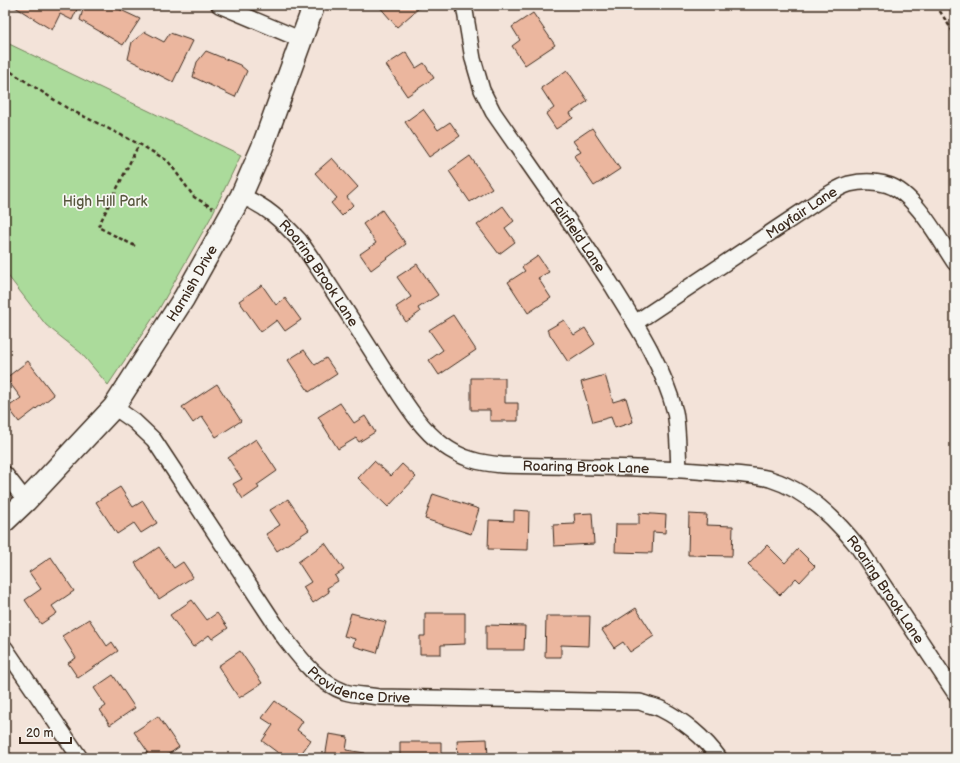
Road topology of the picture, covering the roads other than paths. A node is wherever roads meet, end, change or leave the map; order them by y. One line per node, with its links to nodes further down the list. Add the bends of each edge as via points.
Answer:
1 (219, 5): 4 (street)
2 (314, 5): 4 (street, Harnish Drive)
3 (464, 5): 7 (street, Fairfield Lane, via 473,59 492,112 588,248)
4 (302, 40): 5 (street, Harnish Drive, via 262,148)
5 (241, 196): 8 (street, Harnish Drive, via 184,298); 9 (street, Roaring Brook Lane, via 264,207 299,240 413,413 442,445 466,458 482,463)
6 (955, 263): 7 (street, Mayfair Lane, via 920,211 906,195 889,185 868,181 848,184 827,194)
7 (635, 323): 9 (street, Fairfield Lane, via 652,350 669,392 675,414)
8 (114, 407): 11 (street, Harnish Drive); 16 (street, Providence Drive, via 154,440 283,636 314,674 327,682 345,692 379,697 640,702 661,709 682,722 699,735)
9 (679, 469): 14 (street, Roaring Brook Lane, via 770,479 806,496 833,518 858,547)
10 (5, 474): 11 (street)
11 (26, 501): 12 (street, Harnish Drive)
12 (5, 521)
13 (5, 648): 15 (street)
14 (955, 693)
15 (80, 758)
16 (719, 758)

